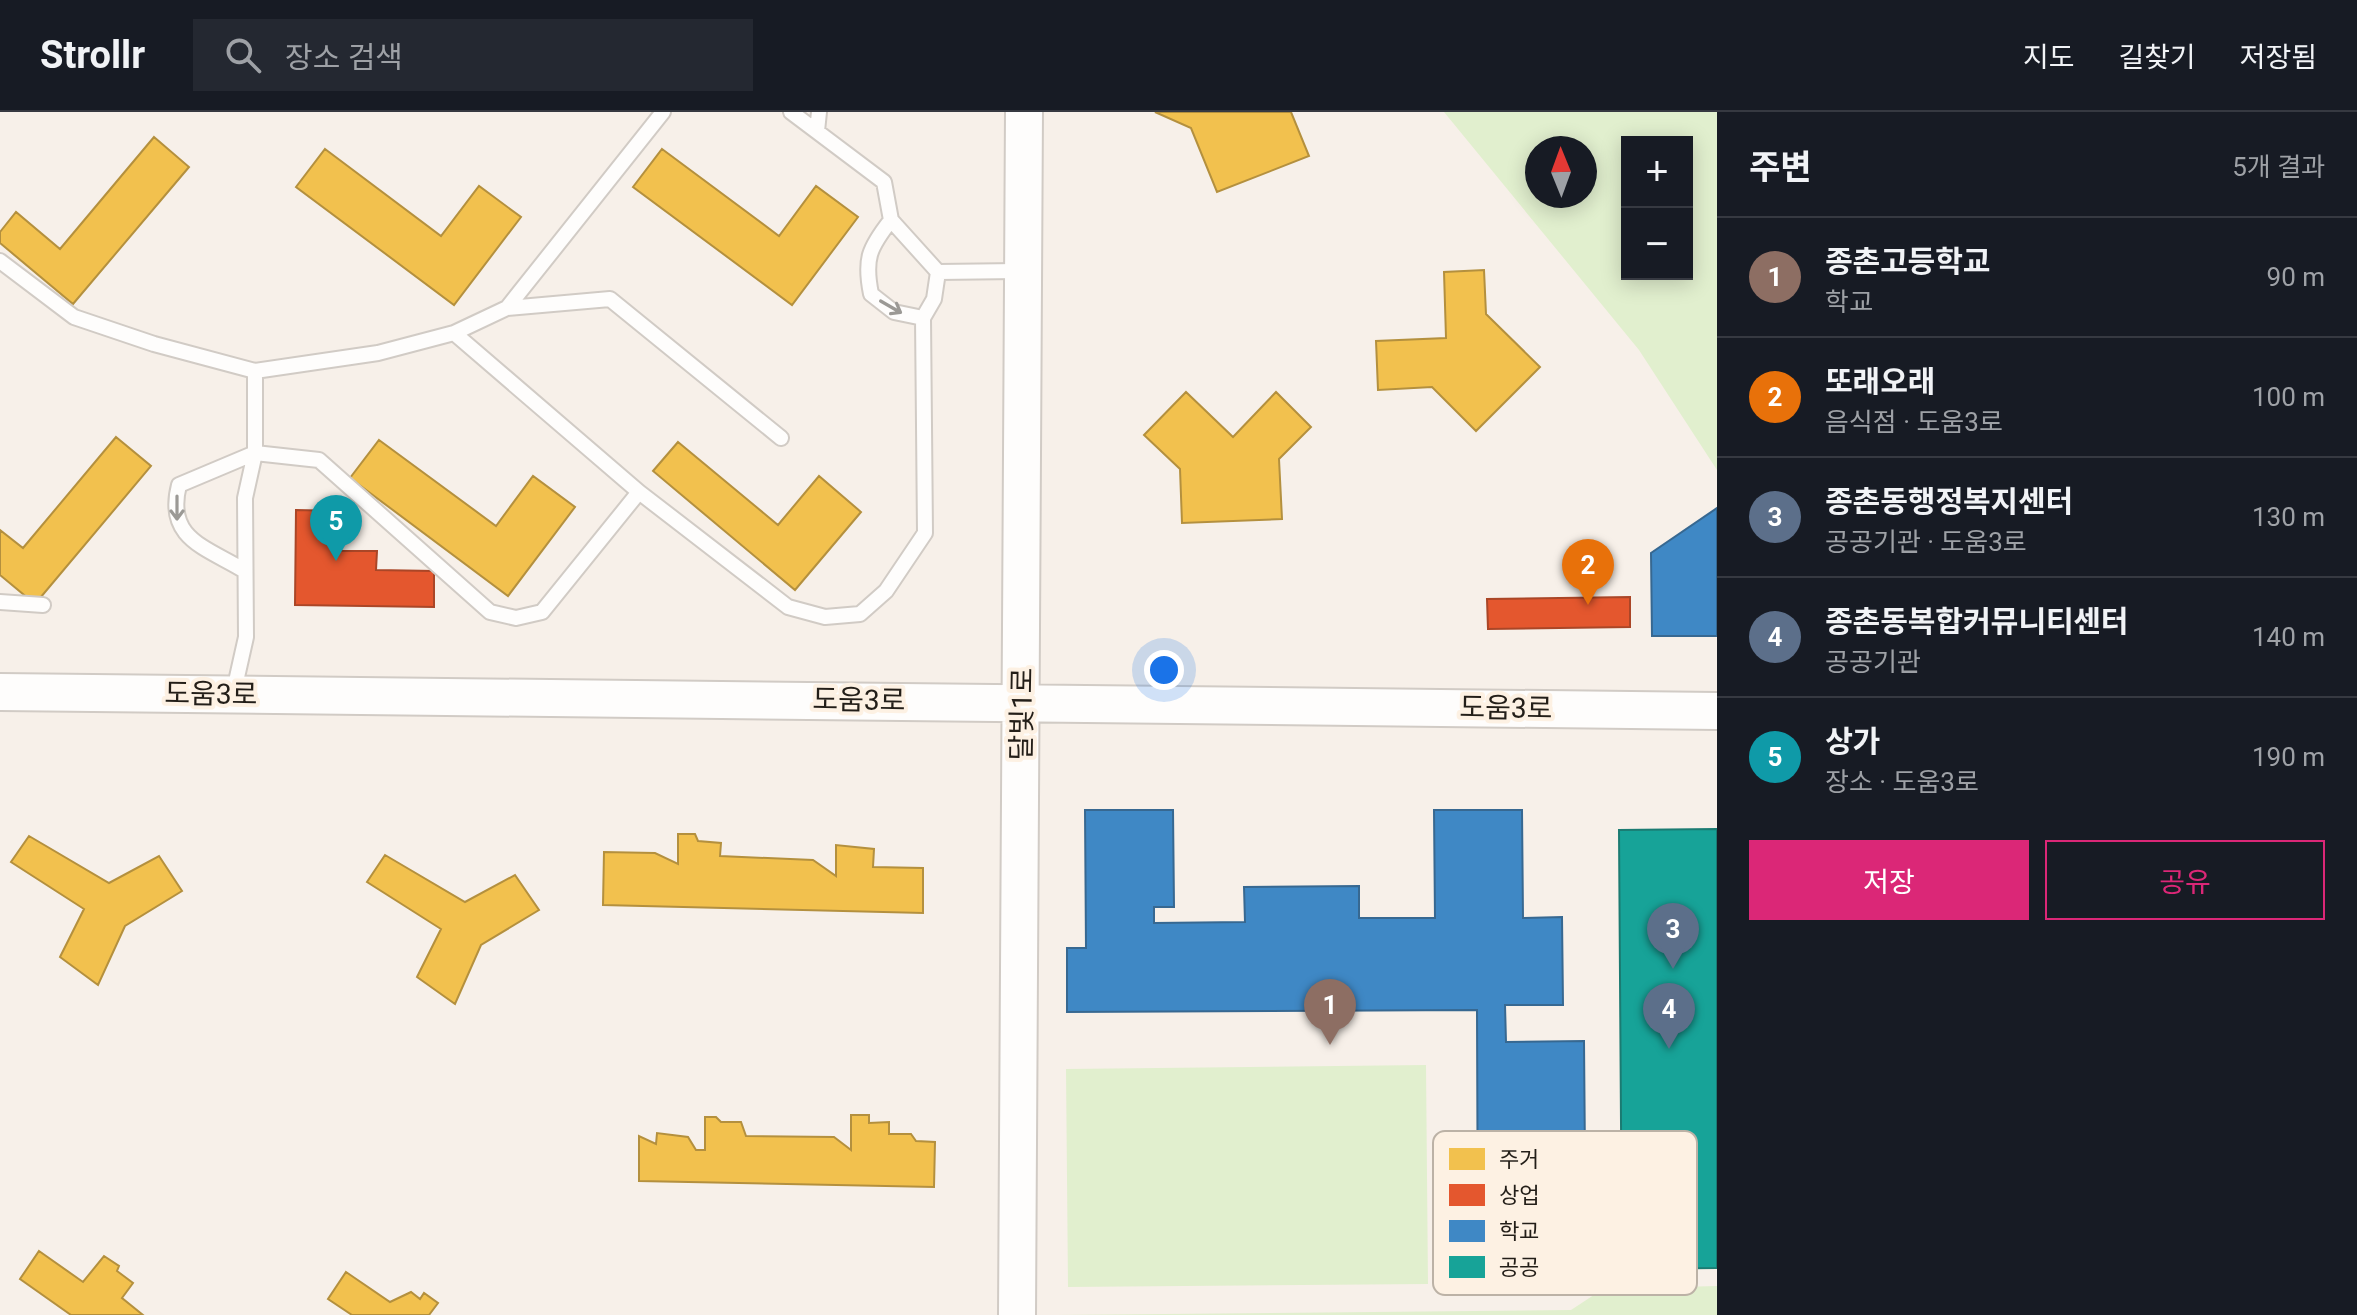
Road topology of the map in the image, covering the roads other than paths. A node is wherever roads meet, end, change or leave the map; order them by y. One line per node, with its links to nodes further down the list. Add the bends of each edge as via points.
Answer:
1 (663, 112): 10 (lane)
2 (791, 112): 5 (lane)
3 (819, 112): 5 (lane)
4 (1024, 112): 8 (street, 달빛1로)
5 (817, 131): 6 (lane, via 884,182)
6 (891, 220): 9 (lane); 11 (lane, one-way to 11, via 873,243 866,268 871,294 894,312)
7 (0, 261): 13 (lane, via 74,317)
8 (1023, 271): 9 (lane); 22 (street, 달빛1로)
9 (938, 272): 11 (lane, via 934,299)
10 (507, 308): 12 (lane); 14 (lane, via 610,299)
11 (923, 318): 16 (lane, via 925,533 886,591 860,614 825,617 788,607)
12 (454, 333): 13 (lane, via 378,353); 16 (lane)
13 (255, 371): 15 (lane)
14 (781, 438)
15 (255, 453): 16 (lane, via 319,460 490,612 516,618 542,612); 17 (lane, via 245,498); 17 (lane, one-way to 17, via 179,485 174,505 175,520 191,539)
16 (639, 492)
17 (245, 571): 21 (lane, via 246,637)
18 (0, 602): 19 (lane)
19 (43, 605)
20 (0, 692): 21 (street, 도움3로)
21 (233, 695): 22 (street, 도움3로)
22 (1022, 702): 23 (street, 도움3로); 24 (street, 달빛1로)
23 (1717, 711)
24 (1017, 1315)

